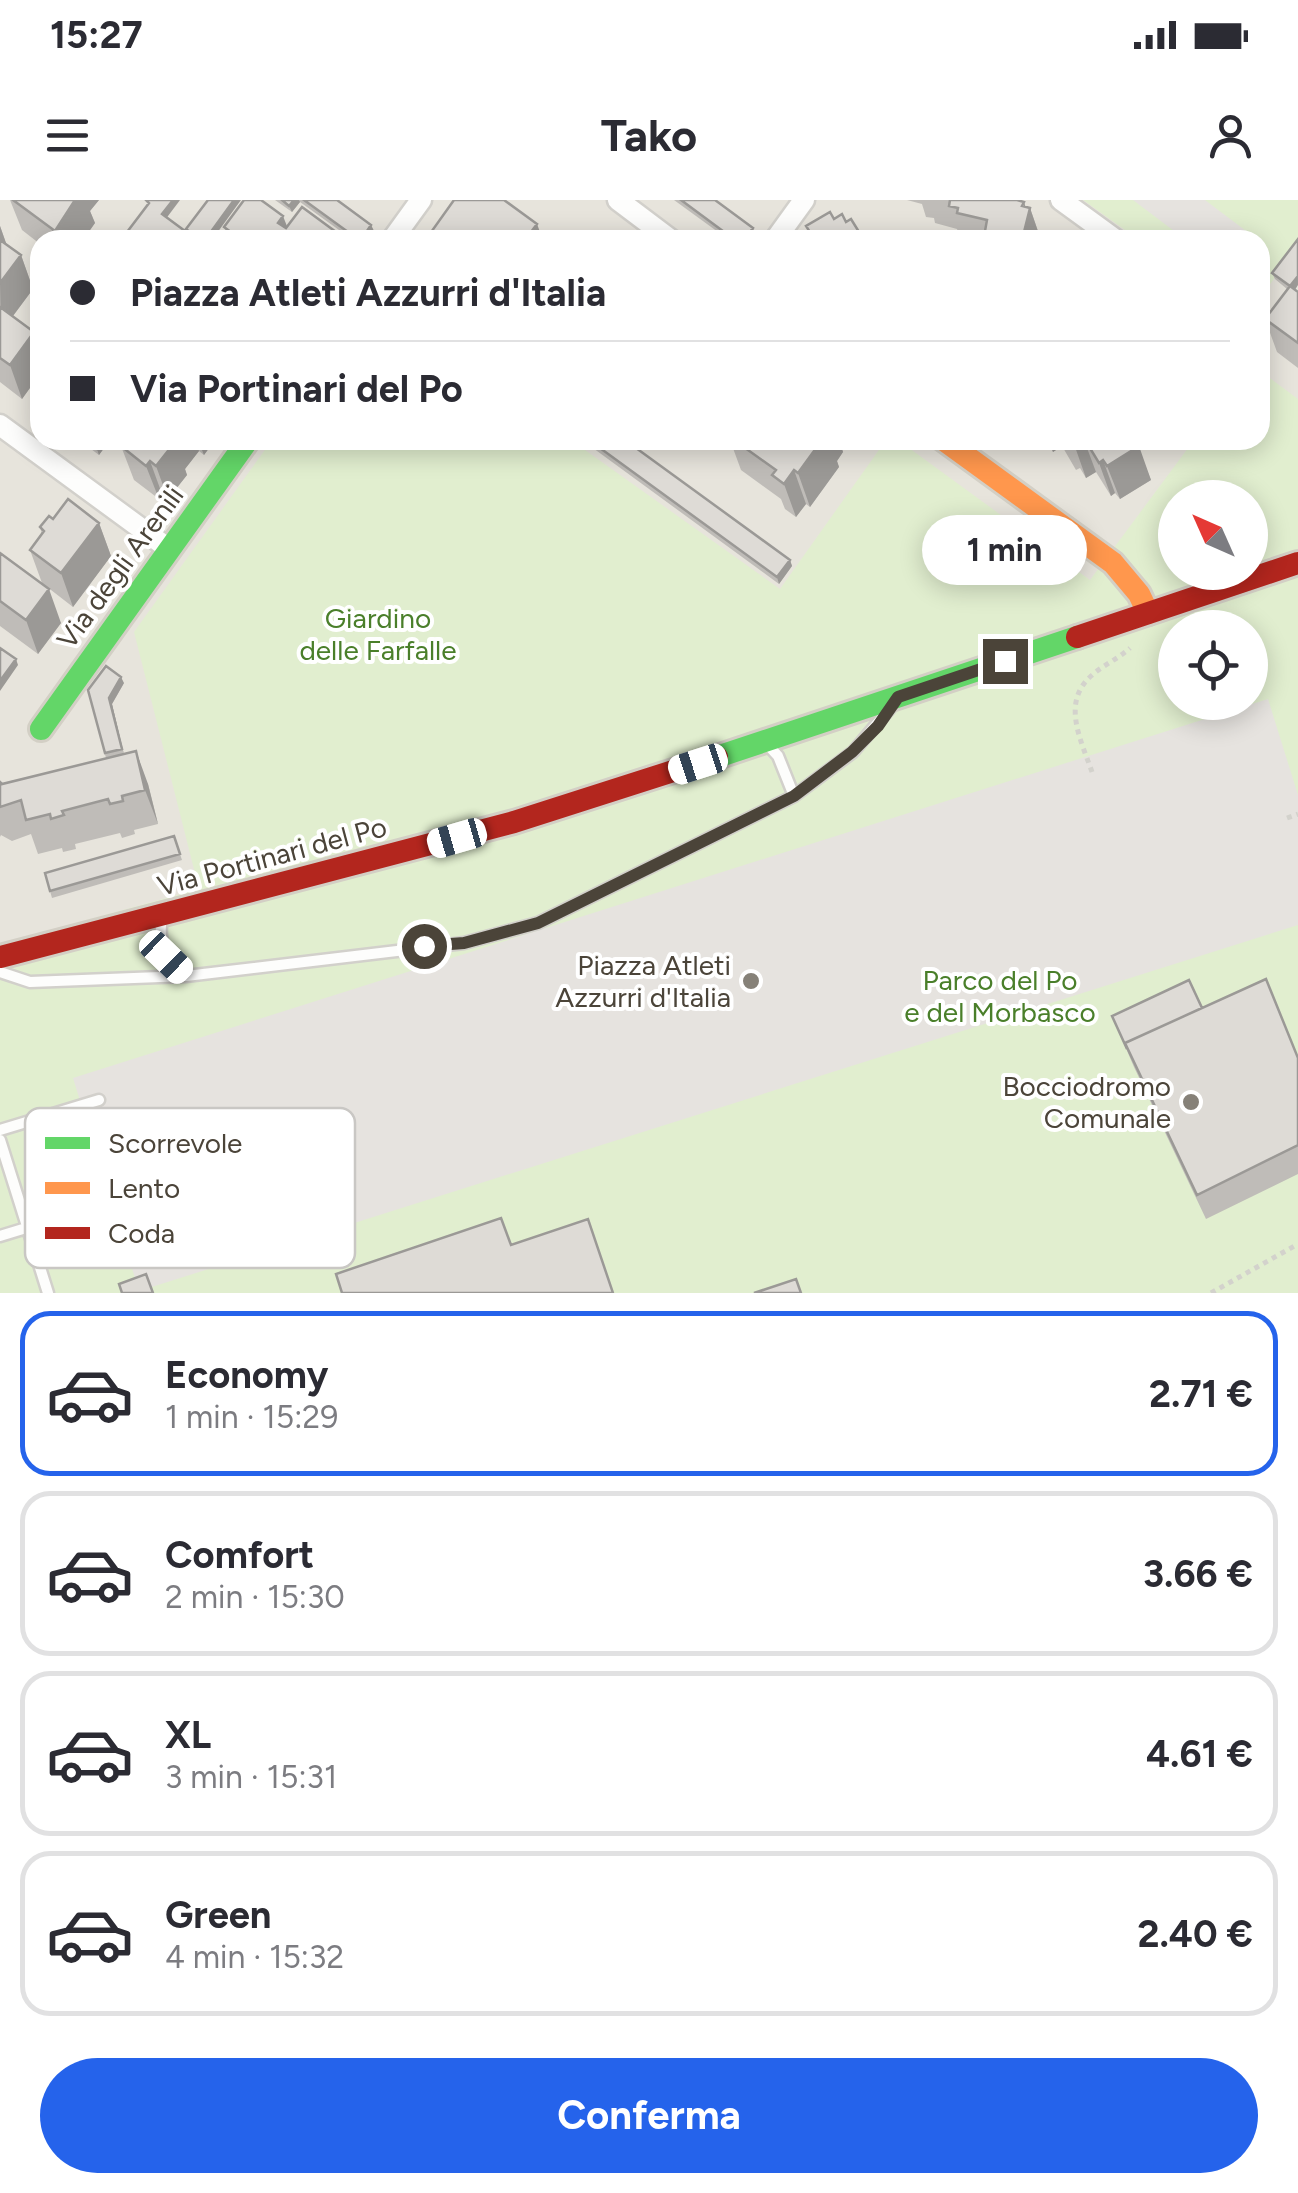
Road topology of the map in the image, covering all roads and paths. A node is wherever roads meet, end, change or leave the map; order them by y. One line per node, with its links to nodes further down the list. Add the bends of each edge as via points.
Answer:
1 (421, 200): 5 (street)
2 (618, 200): 6 (street)
3 (804, 200): 7 (street)
4 (1061, 200): 8 (street)
5 (399, 230)
6 (658, 230)
7 (782, 230)
8 (1102, 230)
9 (0, 425): 10 (street)
10 (30, 447)
11 (35, 450): 14 (street)
12 (241, 450): 14 (street, Via degli Arenili)
13 (958, 450): 16 (street, via 1114,563)
14 (170, 548): 18 (street, Via degli Arenili)
15 (1298, 563): 16 (street, Via Portinari del Po)
16 (1148, 613): 17 (street, Via Portinari del Po); 20 (path, via 1141,638 1090,677 1076,698 1074,720)
17 (898, 697): 19 (street, Via Portinari del Po); 21 (lane, via 852,752)
18 (41, 729)
19 (764, 742): 21 (lane, via 778,756); 24 (street, Via Portinari del Po, via 496,827)
20 (1092, 772)
21 (794, 796): 27 (lane, via 538,923 464,943)
22 (1298, 814): 23 (path)
23 (1287, 818)
24 (162, 916): 25 (street, Via Portinari del Po); 27 (lane, via 166,957)
25 (0, 958)
26 (0, 972): 27 (lane, via 30,982)
27 (186, 976)
28 (100, 1100): 29 (lane)
29 (73, 1108)
30 (25, 1122): 31 (lane)
31 (0, 1130)
32 (0, 1140): 33 (lane)
33 (25, 1221)
34 (25, 1229): 35 (lane)
35 (0, 1236)
36 (1298, 1244): 39 (path)
37 (40, 1268): 38 (lane)
38 (48, 1293)
39 (1212, 1293)

